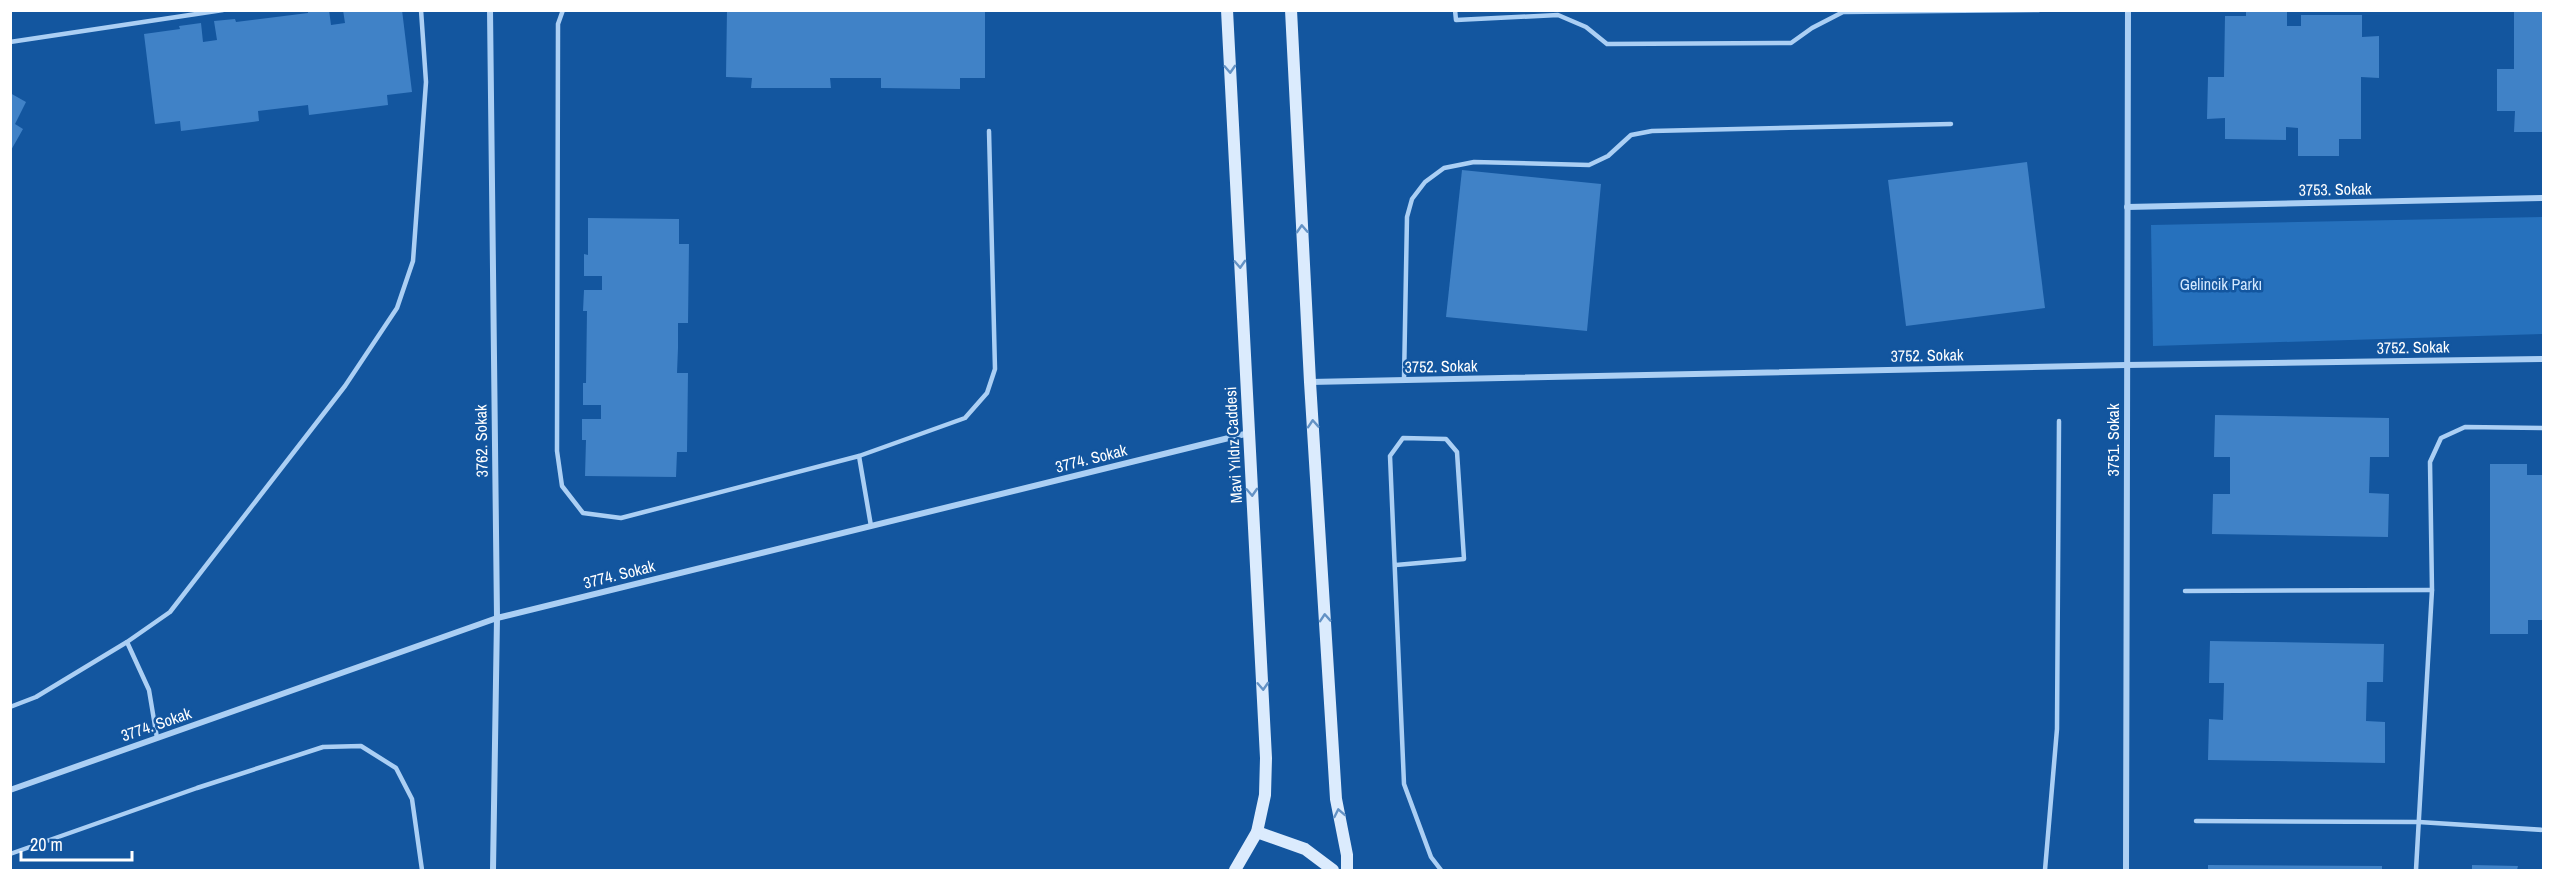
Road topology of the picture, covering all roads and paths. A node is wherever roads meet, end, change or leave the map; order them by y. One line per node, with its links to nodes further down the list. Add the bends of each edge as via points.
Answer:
1 (223, 10): 12 (lane)
2 (421, 10): 30 (lane, via 426,82 413,261 397,308 345,386 170,612)
3 (490, 10): 29 (street, 3762. Sokak)
4 (564, 10): 24 (lane, via 558,24 557,451 562,486 583,513 621,518)
5 (1227, 10): 23 (main road, Mavi Yıldız Caddesi, one-way to 23)
6 (1291, 10): 20 (main road, one-way to 6)
7 (1455, 10): 11 (lane, via 1456,20)
8 (2038, 10): 10 (lane)
9 (2128, 10): 16 (street, 3751. Sokak)
10 (1947, 11): 11 (lane, via 1843,12 1791,43 1630,44 1607,44 1586,27)
11 (1558, 13)
12 (10, 42)
13 (1951, 124): 19 (lane, via 1652,131 1630,135 1608,156 1589,165 1474,162 1444,168 1425,182 1412,199 1407,217)
14 (989, 131): 24 (lane, via 995,369 987,393 965,418)
15 (2544, 198): 16 (street, 3753. Sokak)
16 (2127, 207): 18 (street, 3751. Sokak)
17 (2544, 359): 18 (street, 3752. Sokak)
18 (2126, 364): 19 (street, 3752. Sokak); 46 (street, 3751. Sokak)
19 (1404, 380): 20 (street, 3752. Sokak)
20 (1310, 382): 43 (main road, one-way to 20, via 1336,799)
21 (2059, 421): 45 (lane, via 2057,729)
22 (2544, 428): 27 (lane, via 2465,427 2441,438 2430,462)
23 (1249, 433): 25 (street, 3774. Sokak); 37 (main road, Mavi Yıldız Caddesi, one-way to 37, via 1266,758 1265,795)
24 (859, 456): 25 (lane)
25 (871, 526): 29 (street, 3774. Sokak)
26 (1396, 564): 26 (lane, via 1390,456 1403,438 1446,439 1457,452 1464,559); 44 (lane, via 1404,784 1431,857)
27 (2432, 590): 28 (lane); 35 (lane)
28 (2185, 591)
29 (496, 618): 32 (street, 3774. Sokak); 40 (street, 3762. Sokak)
30 (127, 642): 31 (lane, via 36,697); 32 (lane, via 149,690)
31 (10, 707)
32 (157, 738): 33 (street, 3774. Sokak)
33 (10, 790)
34 (2196, 821): 35 (lane)
35 (2419, 822): 36 (lane); 47 (lane)
36 (2544, 830)
37 (1257, 832): 41 (main road, Mavi Yıldız Caddesi); 42 (main road, via 1305,849)
38 (10, 854): 39 (lane, via 323,747 362,746 396,768 412,799)
39 (422, 870)
40 (493, 870)
41 (1235, 870)
42 (1333, 870)
43 (1347, 870)
44 (1441, 870)
45 (2045, 870)
46 (2126, 870)
47 (2416, 870)

